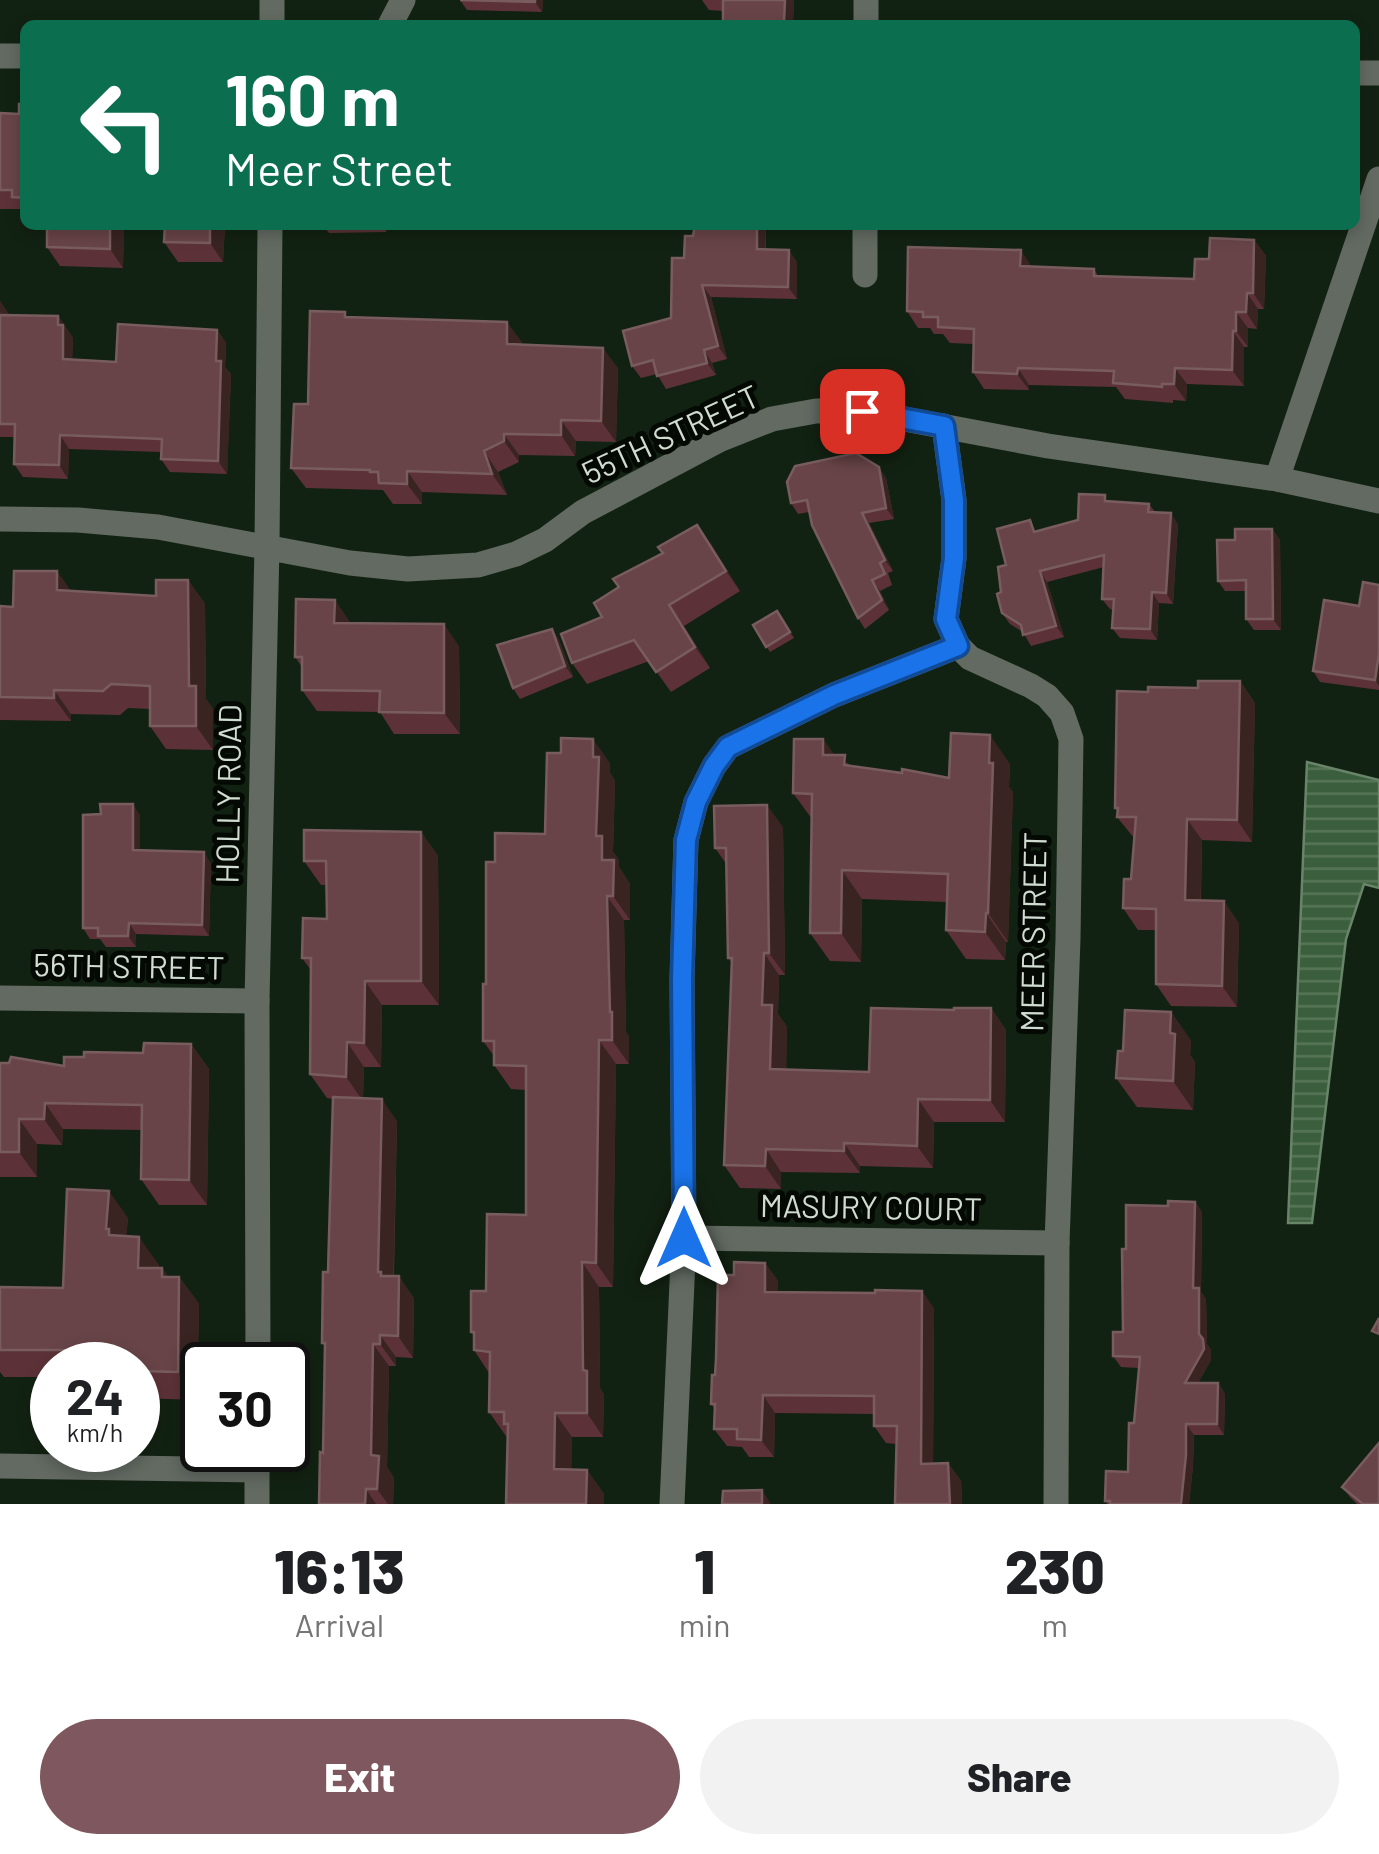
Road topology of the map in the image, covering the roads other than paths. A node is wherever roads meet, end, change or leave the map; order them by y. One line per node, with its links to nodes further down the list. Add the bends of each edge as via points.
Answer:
1 (1379, 179): 6 (street)
2 (270, 230): 9 (street, HOLLY ROAD)
3 (865, 230): 4 (street)
4 (865, 276)
5 (944, 426): 6 (street, 55TH STREET); 9 (street, 55TH STREET, via 862,411 772,419 600,502 545,540 478,566 408,569); 10 (street, via 954,500 946,619)
6 (1277, 479): 7 (street, 55TH STREET)
7 (1379, 500)
8 (0, 519): 9 (street, 55TH STREET, via 158,527)
9 (268, 546): 12 (street, HOLLY ROAD)
10 (958, 646): 13 (street, via 728,747 696,802 686,840); 14 (street, MEER STREET, via 1047,696 1071,739)
11 (0, 998): 12 (street, 56TH STREET)
12 (257, 1001): 15 (street, HOLLY ROAD)
13 (684, 1238): 14 (street, MASURY COURT); 20 (street)
14 (1058, 1243): 21 (street, MEER STREET)
15 (258, 1342)
16 (180, 1462): 17 (street)
17 (0, 1466)
18 (257, 1472): 19 (street)
19 (256, 1504)
20 (672, 1504)
21 (1056, 1504)

